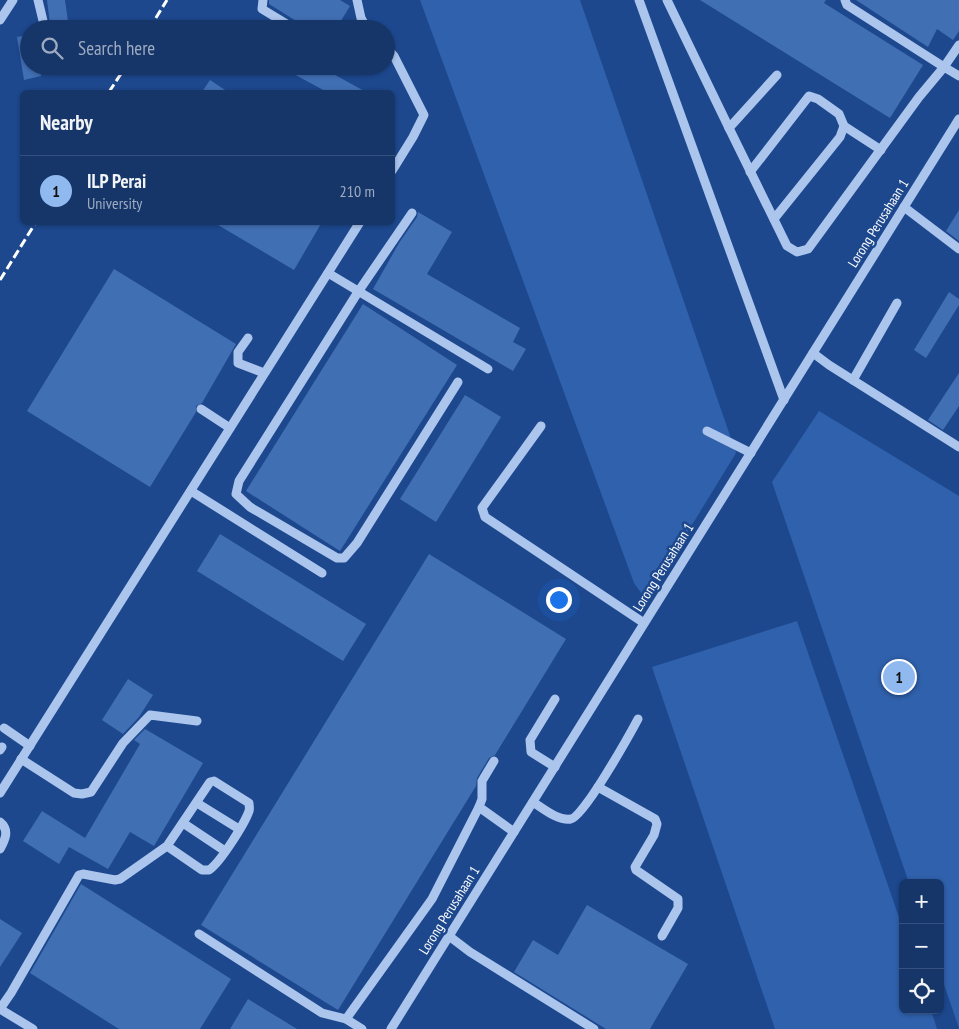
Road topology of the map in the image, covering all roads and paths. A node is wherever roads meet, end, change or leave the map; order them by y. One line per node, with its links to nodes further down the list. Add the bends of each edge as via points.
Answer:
1 (13, 0): 8 (street)
2 (38, 0): 9 (street)
3 (263, 0): 10 (street, via 262,9)
4 (357, 0): 11 (street)
5 (639, 0): 37 (street)
6 (667, 0): 19 (street)
7 (846, 0): 14 (street)
8 (0, 20)
9 (42, 20)
10 (280, 20)
11 (362, 20)
12 (959, 45): 14 (street)
13 (395, 58): 21 (street, via 424,115)
14 (944, 67): 16 (street); 20 (street)
15 (777, 75): 19 (street)
16 (959, 76)
17 (959, 119): 23 (street, Lorong Perusahaan 1)
18 (844, 126): 20 (street); 22 (street, via 839,114 809,96); 25 (street, via 840,137)
19 (729, 128): 22 (street)
20 (881, 150): 25 (street, via 808,249 797,252 787,246)
21 (395, 165)
22 (750, 172): 25 (street)
23 (904, 207): 27 (street); 32 (street, Lorong Perusahaan 1)
24 (412, 212): 29 (street)
25 (774, 219)
26 (358, 225): 28 (street)
27 (959, 248)
28 (328, 273): 29 (street); 34 (street)
29 (358, 292): 33 (street); 36 (street, via 239,481 236,494 250,507 337,558 344,558)
30 (898, 303): 35 (street)
31 (248, 338): 34 (street, via 238,352 238,363)
32 (813, 353): 35 (street); 37 (street, Lorong Perusahaan 1)
33 (488, 369)
34 (264, 373): 40 (street)
35 (853, 380): 42 (street)
36 (458, 382)
37 (784, 400): 43 (street, Lorong Perusahaan 1)
38 (201, 409): 40 (street)
39 (541, 426): 46 (street, via 482,508 485,517)
40 (230, 428): 44 (street)
41 (707, 430): 43 (street)
42 (959, 447)
43 (751, 453): 46 (street, Lorong Perusahaan 1)
44 (191, 491): 45 (street); 51 (street)
45 (322, 573)
46 (644, 623): 54 (street, Lorong Perusahaan 1)
47 (555, 699): 54 (street, via 530,740 531,752)
48 (638, 719): 55 (street)
49 (197, 721): 52 (street, via 150,714 123,743 91,792 82,794 74,793)
50 (4, 728): 51 (street)
51 (30, 746): 52 (street)
52 (22, 759): 56 (street)
53 (494, 761): 59 (street, via 482,781)
54 (555, 767): 57 (street, Lorong Perusahaan 1)
55 (598, 787): 57 (street, via 580,814 570,820 556,816); 69 (street, via 655,819 658,824 635,867 678,899 678,908)
56 (0, 793)
57 (533, 802): 63 (street, Lorong Perusahaan 1)
58 (197, 803): 61 (street); 62 (street); 62 (street, via 210,782 214,781 249,803 249,810)
59 (479, 807): 63 (street); 71 (street, via 432,899)
60 (0, 822): 65 (street, via 4,825 6,838)
61 (183, 823): 64 (street); 66 (street)
62 (239, 829): 66 (street)
63 (514, 832): 68 (street, Lorong Perusahaan 1)
64 (167, 846): 66 (street, via 202,870 212,868); 70 (street, via 120,879 82,874 77,877)
65 (0, 849)
66 (225, 851)
67 (199, 934): 71 (street, via 322,1013)
68 (449, 936): 74 (street, Lorong Perusahaan 1); 75 (street)
69 (662, 936)
70 (0, 1009): 72 (street)
71 (346, 1019): 73 (street)
72 (33, 1029)
73 (362, 1029)
74 (391, 1029)
75 (594, 1029)

